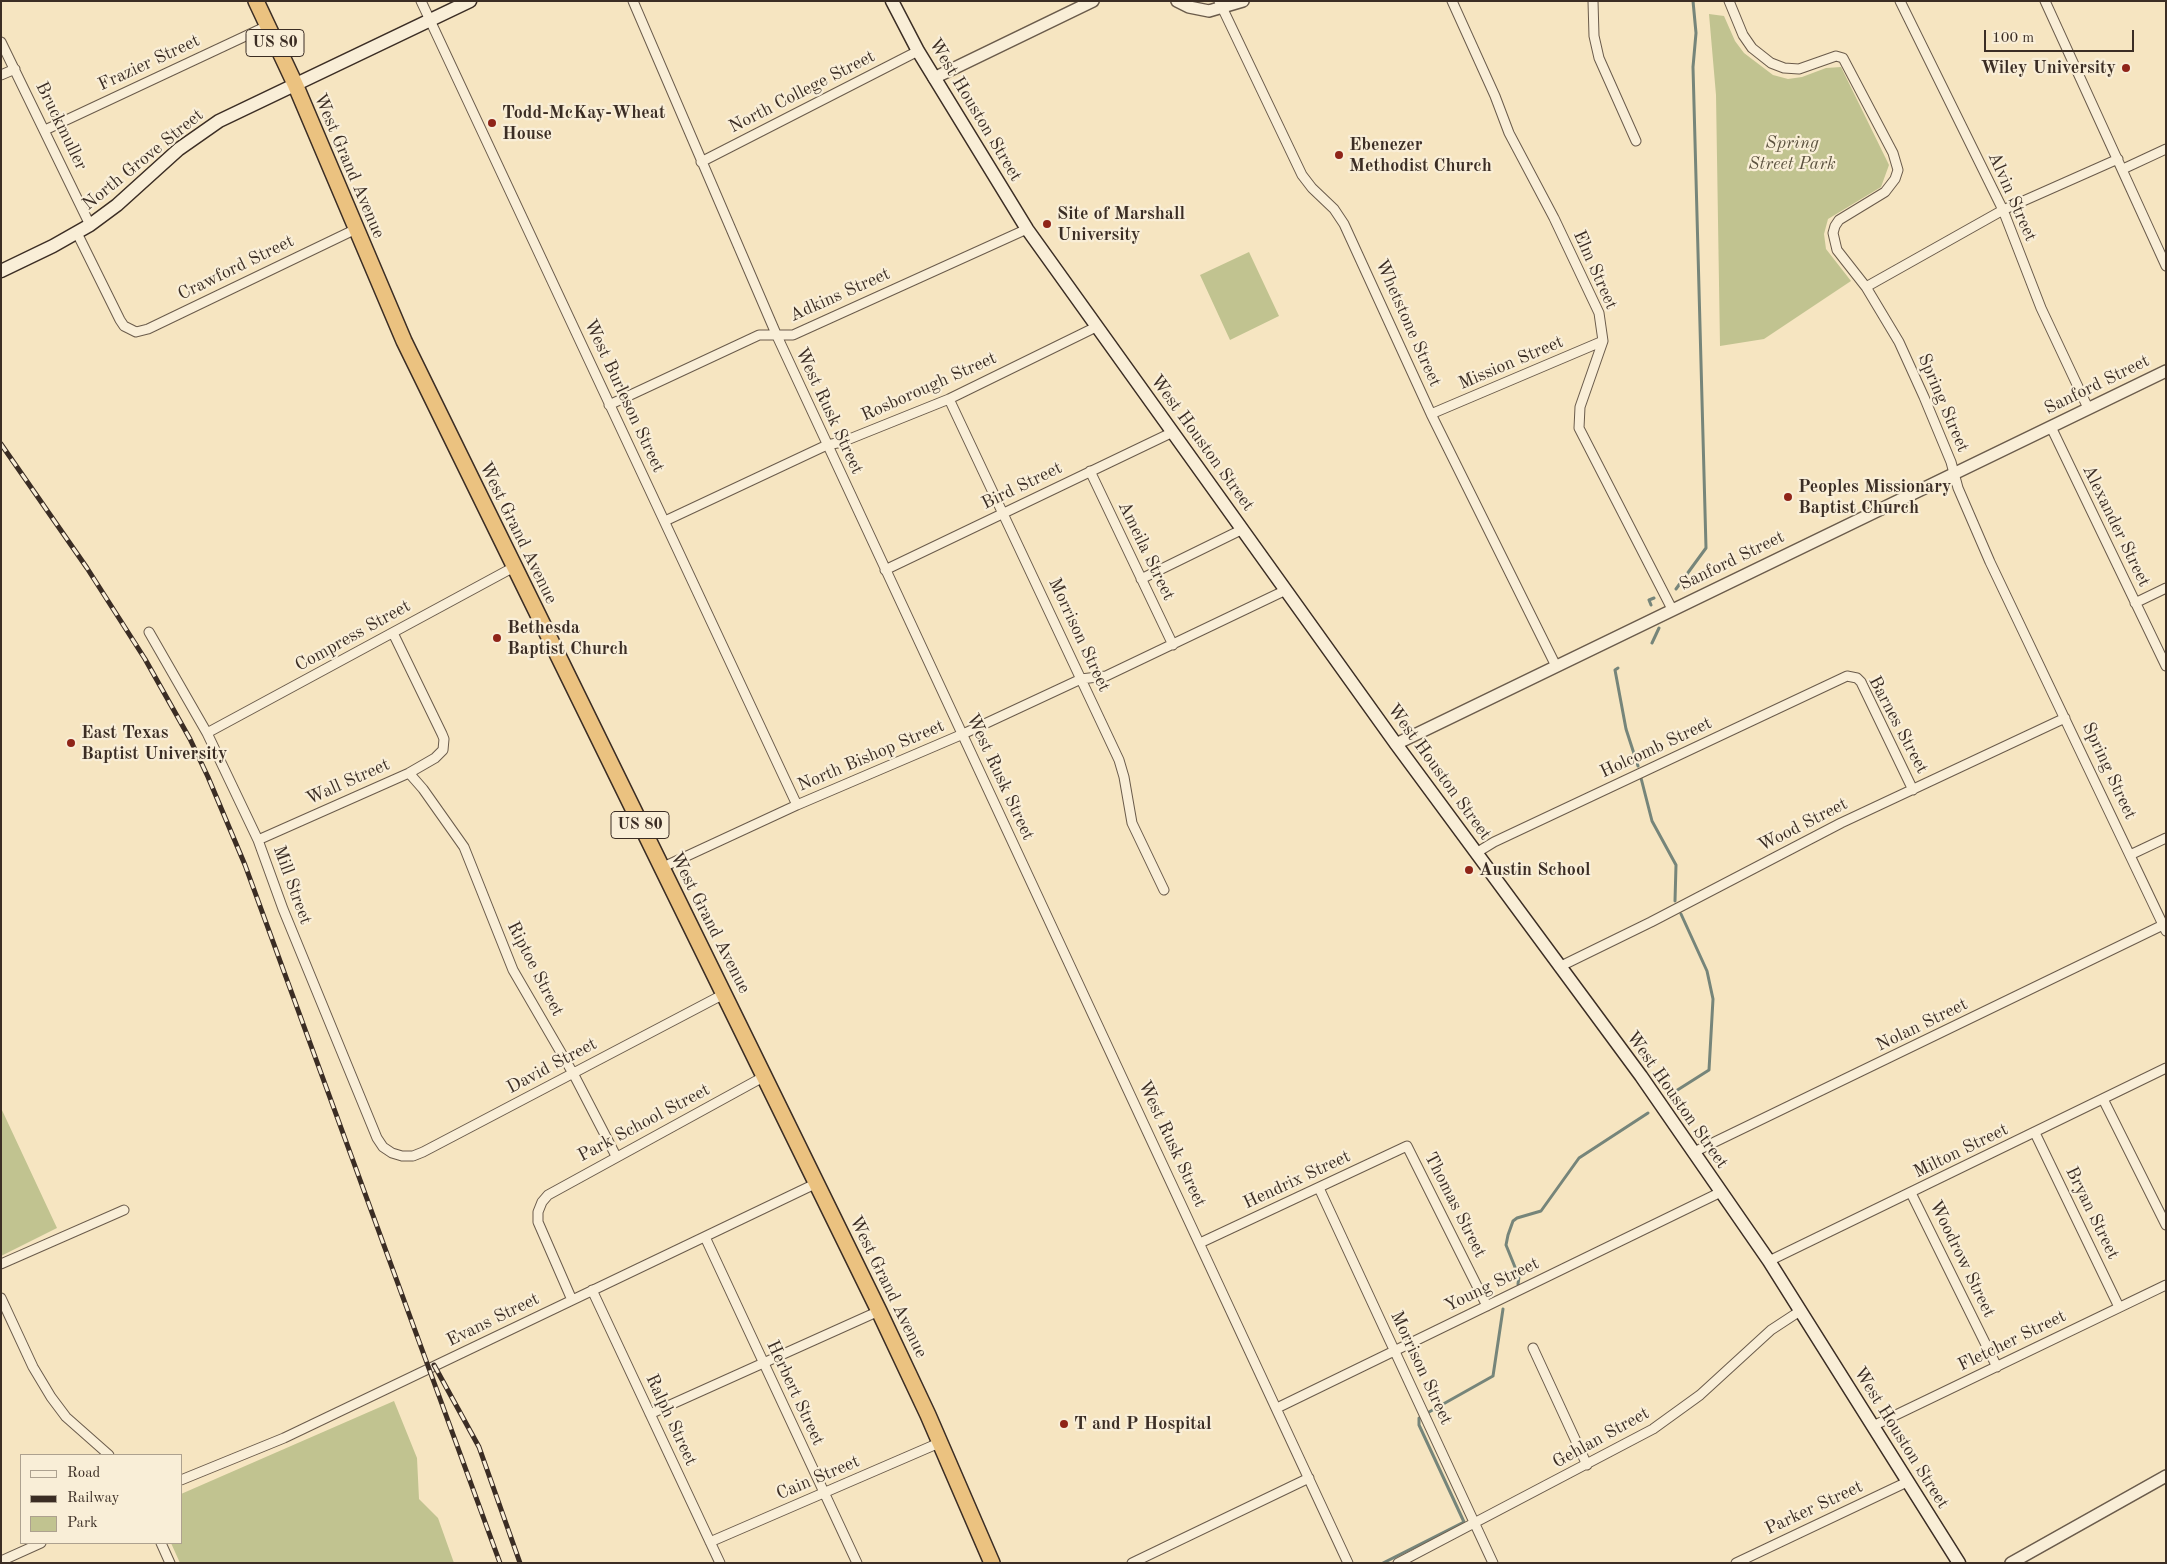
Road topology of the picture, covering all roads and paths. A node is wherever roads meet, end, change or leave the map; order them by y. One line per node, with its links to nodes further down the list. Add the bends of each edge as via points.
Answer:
1 (256, 1): 16 (highway, West Grand Avenue / US 80)
2 (421, 1): 15 (street, West Burleson Street)
3 (470, 1): 15 (main road, North Grove Street)
4 (633, 1): 27 (street, West Rusk Street)
5 (892, 1): 18 (main road, West Houston Street)
6 (1093, 1): 21 (street)
7 (1177, 1): 14 (street, via 1202,11)
8 (1244, 1): 14 (street)
9 (1452, 1): 39 (street, Elm Street, via 1509,133 1595,304)
10 (1593, 1): 24 (street, via 1594,36 1600,58)
11 (1729, 1): 36 (street, Spring Street, via 1743,35 1752,48 1771,63 1800,69 1836,56 1842,58 1893,153 1898,170 1890,186 1834,226 1837,250)
12 (1900, 1): 29 (street, Alvin Street)
13 (2045, 1): 26 (street)
14 (1220, 5): 44 (street, Whetstone Street, via 1302,175 1344,224)
15 (430, 20): 22 (main road, North Grove Street); 42 (street, West Burleson Street)
16 (267, 26): 22 (highway, West Grand Avenue / US 80); 23 (street, Frazier Street)
17 (1, 42): 19 (street, Bruckmuller)
18 (918, 51): 21 (main road, West Houston Street); 27 (street, North College Street)
19 (15, 69): 20 (street); 23 (street, Bruckmuller)
20 (1, 75)
21 (934, 78): 32 (main road, West Houston Street)
22 (294, 84): 30 (main road, North Grove Street, via 230,115 190,140); 31 (highway, West Grand Avenue / US 80)
23 (45, 130): 30 (street, Bruckmuller)
24 (1636, 141)
25 (2166, 149): 28 (street)
26 (2118, 159): 28 (street); 29 (street)
27 (701, 162): 38 (street, West Rusk Street)
28 (2122, 169): 34 (street)
29 (2002, 210): 36 (street); 43 (street, Alvin Street, via 2041,308)
30 (90, 225): 33 (main road, North Grove Street)
31 (356, 229): 33 (street, Crawford Street, via 141,332 130,331 120,320); 53 (highway, West Grand Avenue / US 80, via 404,341)
32 (1027, 229): 37 (main road, West Houston Street); 38 (street, Adkins Street, via 793,336)
33 (77, 233): 35 (main road, North Grove Street)
34 (2166, 266)
35 (1, 271)
36 (1866, 287): 49 (street, Spring Street, via 1899,342)
37 (1096, 327): 41 (street, Rosborough Street); 46 (main road, West Houston Street)
38 (777, 336): 42 (street, Adkins Street, via 759,335); 47 (street, West Rusk Street)
39 (1603, 341): 44 (street, Mission Street); 59 (street, Elm Street, via 1580,407 1580,428)
40 (2166, 372): 43 (street, Sanford Street)
41 (949, 398): 47 (street, Rosborough Street, via 842,442); 50 (street, Morrison Street)
42 (609, 404): 51 (street, West Burleson Street)
43 (2088, 408): 45 (street, Sanford Street)
44 (1431, 414): 63 (street, Whetstone Street)
45 (2051, 426): 49 (street, Sanford Street); 58 (street, Alexander Street)
46 (1173, 432): 48 (street, Bird Street); 52 (main road, West Houston Street)
47 (827, 445): 51 (street, Rosborough Street); 54 (street, West Rusk Street)
48 (1090, 471): 50 (street, Bird Street); 55 (street, Ameila Street)
49 (1954, 474): 59 (street, Sanford Street); 67 (street, Spring Street, via 1990,562)
50 (1003, 512): 54 (street, Bird Street); 66 (street, Morrison Street)
51 (665, 521): 73 (street, West Burleson Street)
52 (1243, 528): 55 (street); 57 (main road, West Houston Street)
53 (514, 567): 61 (street, Compress Street); 78 (highway, West Grand Avenue / US 80)
54 (885, 570): 69 (street, West Rusk Street)
55 (1141, 579): 62 (street, Ameila Street)
56 (2166, 588): 58 (street)
57 (1286, 590): 62 (street, North Bishop Street); 70 (main road, West Houston Street)
58 (2136, 603): 64 (street, Alexander Street)
59 (1672, 609): 63 (street, Sanford Street)
60 (149, 632): 68 (street, Mill Street)
61 (392, 633): 68 (street, Compress Street); 71 (street, Wall Street, via 444,744 435,758)
62 (1173, 645): 66 (street, North Bishop Street, via 1106,676)
63 (1556, 666): 70 (street, Sanford Street)
64 (2166, 666)
65 (1851, 677): 72 (street, Barnes Street, via 1861,682); 76 (street, Holcomb Street, via 1831,682)
66 (1081, 679): 69 (street, North Bishop Street); 79 (street, Morrison Street, via 1123,769 1135,831)
67 (2066, 718): 72 (street, Wood Street); 77 (street, Spring Street)
68 (207, 732): 75 (street, Mill Street)
69 (962, 734): 73 (street, North Bishop Street); 99 (street, West Rusk Street)
70 (1396, 744): 76 (main road, West Houston Street)
71 (409, 773): 75 (street, Wall Street); 84 (street, Riptoe Street, via 464,847 513,970)
72 (1913, 790): 81 (street, Wood Street, via 1829,828)
73 (797, 805): 78 (street, North Bishop Street)
74 (2166, 838): 77 (street)
75 (258, 840): 90 (street, Mill Street, via 286,918 377,1138)
76 (1476, 853): 81 (main road, West Houston Street)
77 (2130, 855): 80 (street, Spring Street)
78 (661, 868): 82 (highway, West Grand Avenue / US 80)
79 (1164, 890)
80 (2164, 928): 89 (street, Nolan Street)
81 (1559, 967): 89 (main road, West Houston Street)
82 (724, 994): 84 (street, David Street); 85 (highway, West Grand Avenue / US 80)
83 (2166, 1068): 86 (street, Milton Street)
84 (573, 1073): 90 (street, David Street, via 423,1152 413,1156); 91 (street, Riptoe Street)
85 (765, 1076): 91 (street, Park School Street); 92 (highway, West Grand Avenue / US 80)
86 (2103, 1099): 87 (street, Milton Street); 97 (street)
87 (2035, 1133): 95 (street, Milton Street); 107 (street, Bryan Street)
88 (1407, 1146): 93 (street, Hendrix Street); 106 (street, Thomas Street)
89 (1694, 1152): 94 (main road, West Houston Street)
90 (392, 1153)
91 (616, 1156): 105 (street, Park School Street, via 548,1194 538,1212 541,1231)
92 (817, 1183): 98 (street, Evans Street); 109 (highway, West Grand Avenue / US 80)
93 (1319, 1188): 99 (street, Hendrix Street); 111 (street, Morrison Street)
94 (1721, 1192): 100 (main road, West Houston Street); 106 (street, Young Street)
95 (1911, 1193): 100 (street, Milton Street); 113 (street, Woodrow Street)
96 (124, 1210): 101 (street)
97 (2166, 1225)
98 (704, 1236): 103 (street, Evans Street); 112 (street, Herbert Street)
99 (1200, 1243): 114 (street, West Rusk Street)
100 (1769, 1261): 108 (main road, West Houston Street)
101 (1, 1264)
102 (2166, 1285): 107 (street, Fletcher Street)
103 (592, 1290): 105 (street, Evans Street); 115 (street, Ralph Street)
104 (1, 1298): 118 (street, via 33,1367 51,1397 66,1417)
105 (572, 1300): 122 (street, Evans Street, via 284,1438)
106 (1487, 1306): 111 (street, Young Street)
107 (2119, 1307): 113 (street, Fletcher Street)
108 (1800, 1310): 116 (main road, West Houston Street); 119 (street, Gehlan Street, via 1762,1337 1684,1408 1645,1434)
109 (880, 1311): 112 (street); 117 (highway, West Grand Avenue / US 80)
110 (1533, 1348): 119 (street)
111 (1395, 1350): 114 (street, Young Street); 125 (street, Morrison Street)
112 (763, 1363): 115 (street); 124 (street, Herbert Street)
113 (1997, 1367): 116 (street, Fletcher Street)
114 (1277, 1408): 121 (street, West Rusk Street)
115 (650, 1414): 126 (street, Ralph Street)
116 (1873, 1426): 123 (main road, West Houston Street)
117 (939, 1443): 124 (street, Cain Street); 135 (highway, West Grand Avenue / US 80)
118 (108, 1454)
119 (1587, 1465): 125 (street, Gehlan Street)
120 (2166, 1476): 142 (street)
121 (1309, 1478): 136 (street); 137 (street, West Rusk Street)
122 (182, 1480)
123 (1907, 1482): 140 (street, Parker Street); 141 (main road, West Houston Street)
124 (824, 1493): 126 (street, Cain Street); 134 (street, Herbert Street)
125 (1475, 1523): 138 (street, Gehlan Street); 139 (street, Morrison Street)
126 (710, 1542): 133 (street, Ralph Street)
127 (39, 1544): 129 (street)
128 (160, 1544): 132 (street)
129 (19, 1553): 130 (street); 131 (street)
130 (1, 1561)
131 (23, 1563)
132 (170, 1563)
133 (720, 1563)
134 (857, 1563)
135 (992, 1563)
136 (1132, 1563)
137 (1348, 1563)
138 (1398, 1563)
139 (1493, 1563)
140 (1736, 1563)
141 (1959, 1563)
142 (2011, 1563)

